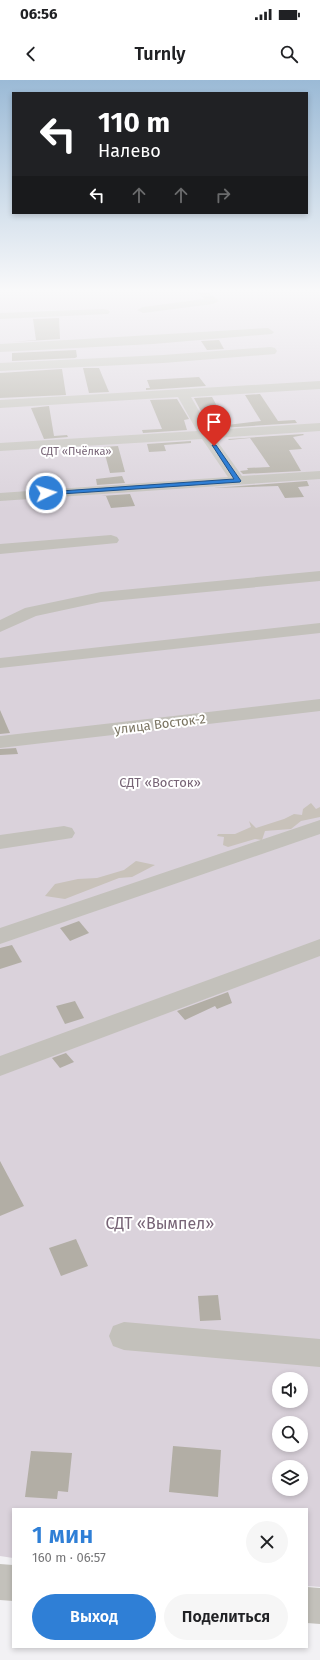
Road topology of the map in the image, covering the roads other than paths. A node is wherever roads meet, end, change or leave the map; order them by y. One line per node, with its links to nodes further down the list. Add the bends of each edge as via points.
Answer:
1 (87, 363): 2 (street)
2 (0, 367)
3 (320, 385): 4 (street)
4 (183, 394): 5 (street); 7 (street)
5 (0, 404)
6 (320, 427): 7 (street)
7 (206, 434): 8 (street); 10 (street)
8 (0, 447)
9 (320, 475): 10 (street)
10 (238, 481): 11 (street)
11 (0, 497)
12 (111, 540): 13 (street)
13 (0, 549)
14 (320, 576): 15 (street, via 101,597 31,612)
15 (0, 627)
16 (320, 628): 17 (street)
17 (2, 659)
18 (320, 705): 19 (street, улица Восток-2)
19 (0, 742)
20 (320, 827): 23 (street)
21 (64, 833): 22 (street)
22 (0, 842)
23 (0, 936)
24 (320, 947): 25 (street)
25 (0, 1066)
26 (124, 1336): 27 (street)
27 (320, 1353)
28 (0, 1582): 29 (street)
29 (12, 1583)
30 (308, 1605): 31 (street)
31 (320, 1606)

